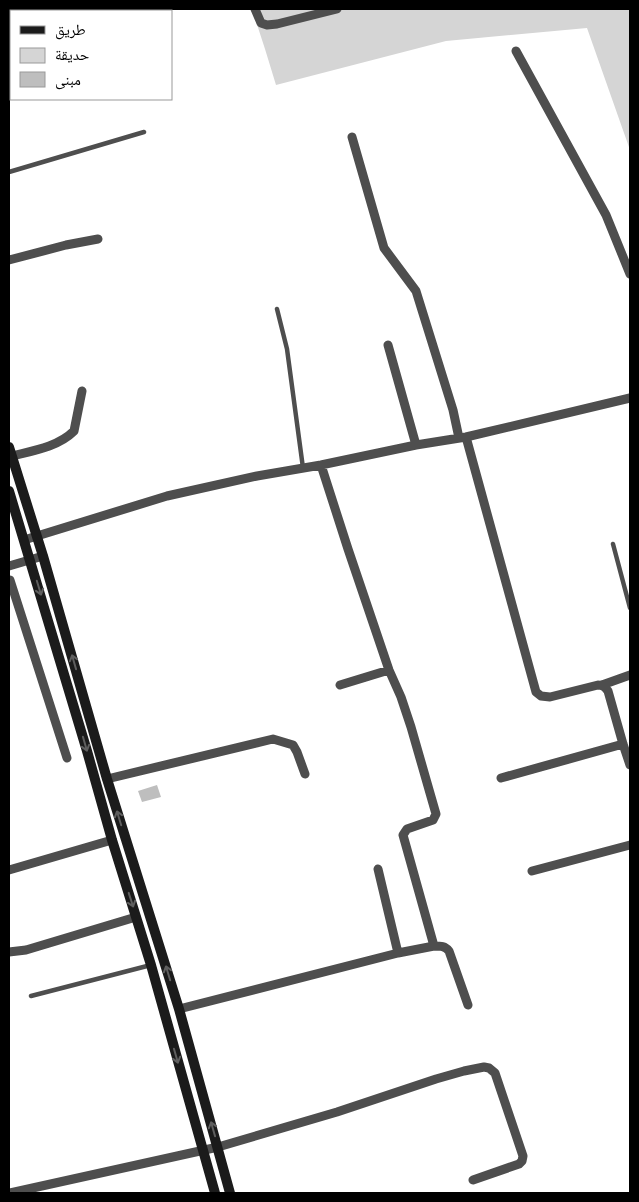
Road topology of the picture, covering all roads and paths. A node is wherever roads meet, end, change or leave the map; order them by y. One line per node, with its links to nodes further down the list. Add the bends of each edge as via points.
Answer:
1 (255, 9): 2 (street, via 261,23 267,25)
2 (337, 9)
3 (516, 51): 9 (street, via 606,215)
4 (144, 132): 6 (lane)
5 (352, 137): 14 (street, via 384,248 416,291)
6 (9, 172)
7 (98, 239): 8 (street)
8 (9, 260)
9 (630, 274)
10 (276, 309): 18 (lane, via 287,349)
11 (388, 345): 15 (street)
12 (82, 391): 16 (street, via 74,432 33,451)
13 (630, 398): 14 (street)
14 (462, 437): 15 (street); 31 (street, via 536,692 550,697)
15 (416, 445): 17 (street)
16 (10, 452): 20 (main road)
17 (321, 465): 18 (street); 28 (street)
18 (303, 468): 20 (street, via 167,496)
19 (9, 491): 21 (main road)
20 (36, 536): 21 (street); 23 (main road)
21 (24, 540): 24 (main road)
22 (613, 544): 27 (lane)
23 (43, 556): 24 (street); 37 (main road, one-way to 23)
24 (30, 560): 25 (street); 38 (main road, one-way to 38)
25 (9, 566)
26 (10, 580): 33 (street)
27 (630, 608)
28 (389, 670): 30 (street); 44 (street, via 401,697 436,814 433,820 407,829 403,835)
29 (630, 675): 31 (street)
30 (340, 685)
31 (602, 685): 32 (street, via 608,691)
32 (623, 744): 34 (street); 36 (street)
33 (67, 758)
34 (630, 765)
35 (305, 774): 37 (street, via 293,745 273,739)
36 (501, 778)
37 (107, 779): 50 (main road, one-way to 37)
38 (112, 840): 41 (street); 43 (main road, one-way to 43)
39 (630, 845): 42 (street)
40 (378, 869): 46 (street)
41 (9, 870)
42 (532, 871)
43 (136, 917): 45 (street, via 26,950); 47 (main road)
44 (434, 946): 46 (street); 49 (street, via 449,951)
45 (9, 952)
46 (398, 953): 50 (street)
47 (151, 965): 48 (lane); 52 (main road, one-way to 52)
48 (31, 996)
49 (468, 1005)
50 (178, 1009): 51 (main road, one-way to 50)
51 (218, 1147): 52 (street); 53 (street, via 484,1067 495,1073 523,1156 519,1164); 56 (main road)
52 (203, 1150): 54 (street); 55 (main road)
53 (473, 1180)
54 (10, 1193)
55 (215, 1193)
56 (230, 1193)

